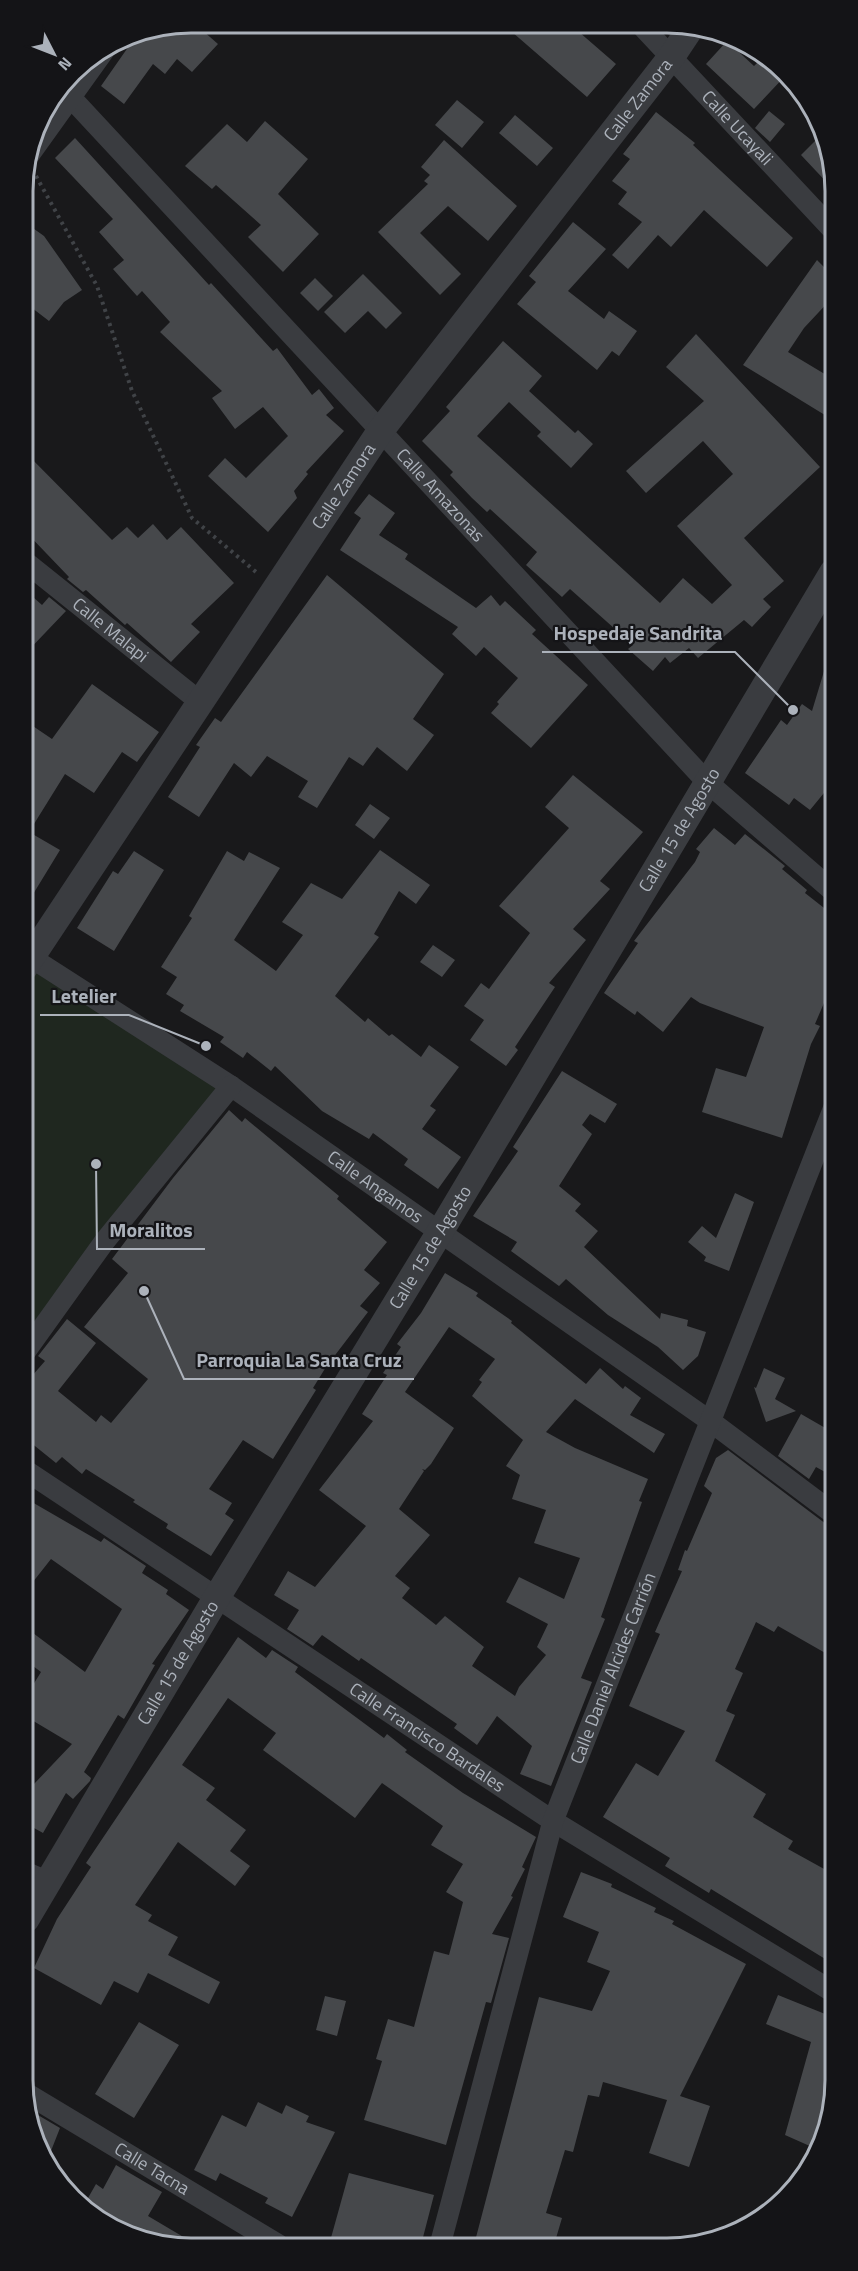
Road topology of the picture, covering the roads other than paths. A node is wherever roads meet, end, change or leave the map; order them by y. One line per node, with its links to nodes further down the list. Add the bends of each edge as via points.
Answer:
1 (648, 33): 3 (street, Calle Ucayali)
2 (686, 34): 3 (street, Calle Zamora)
3 (672, 56): 7 (street, Calle Ucayali); 8 (street, Calle Zamora)
4 (67, 94): 8 (street, Calle Amazonas)
5 (63, 99): 6 (street)
6 (38, 151)
7 (825, 222)
8 (381, 430): 11 (street, Calle Zamora); 12 (street, Calle Amazonas)
9 (33, 568): 11 (street, Calle Malapi)
10 (825, 585): 12 (street, Calle 15 de Agosto)
11 (199, 701): 14 (street, Calle Zamora)
12 (707, 782): 13 (street, Calle Amazonas); 18 (street, Calle 15 de Agosto)
13 (825, 884)
14 (33, 949)
15 (33, 963): 16 (street, Calle Angamos)
16 (231, 1086): 18 (street, Calle Angamos); 19 (street, via 104,1242)
17 (825, 1130): 20 (street, Calle Daniel Alcides Carrión)
18 (440, 1233): 20 (street, Calle Angamos); 23 (street, Calle 15 de Agosto)
19 (33, 1341)
20 (710, 1421): 22 (street, Calle Angamos); 24 (street, Calle Daniel Alcides Carrión)
21 (33, 1475): 23 (street, Calle Francisco Bardales)
22 (825, 1507)
23 (217, 1597): 24 (street, Calle Francisco Bardales); 25 (street, Calle 15 de Agosto)
24 (554, 1821): 27 (street, Calle Francisco Bardales); 30 (street, Calle Daniel Alcides Carrión)
25 (37, 1877): 26 (street, Calle 15 de Agosto)
26 (33, 1892)
27 (825, 1987)
28 (34, 2098): 29 (street, Calle Tacna)
29 (267, 2238)
30 (442, 2238)

